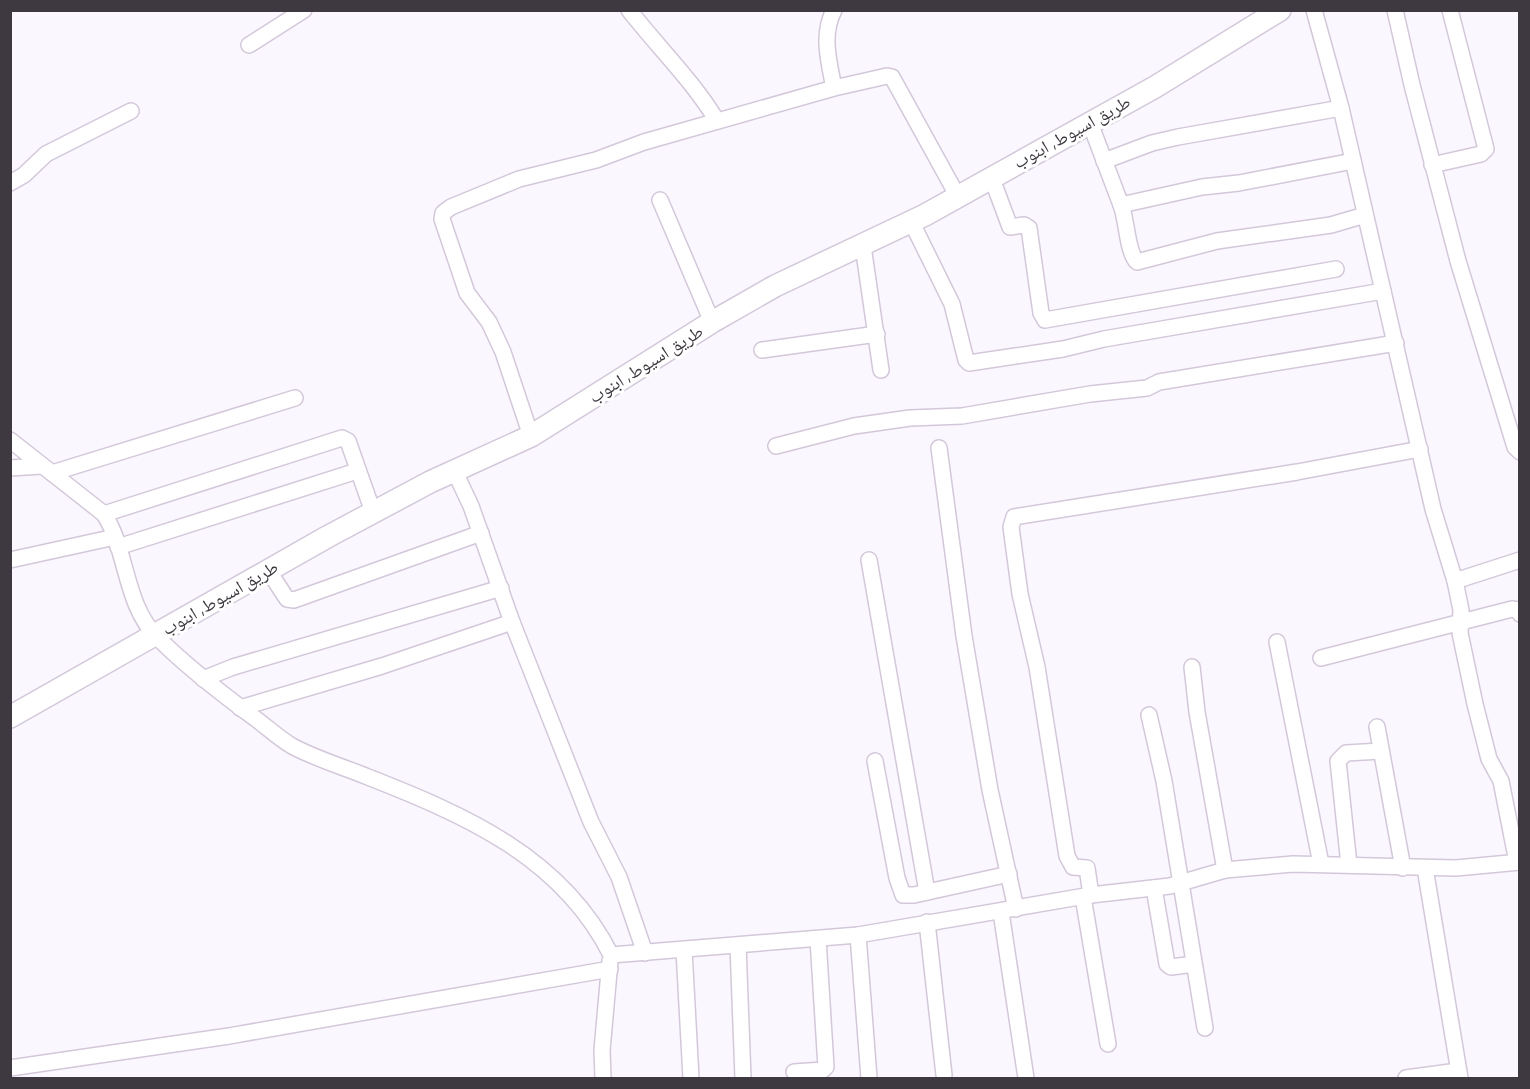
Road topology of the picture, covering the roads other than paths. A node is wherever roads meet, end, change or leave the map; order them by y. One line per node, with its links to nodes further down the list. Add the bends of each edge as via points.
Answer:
1 (304, 10): 8 (street)
2 (629, 10): 12 (street, via 701,95)
3 (834, 10): 9 (street, via 827,30)
4 (1314, 10): 10 (street)
5 (1395, 10): 16 (street)
6 (1450, 10): 16 (street, via 1486,149 1480,154)
7 (1272, 13): 13 (street, طريق اسيوط, ابنوب)
8 (249, 45)
9 (834, 88): 12 (street); 19 (street, via 892,77)
10 (1341, 108): 14 (street, via 1178,137 1134,148); 15 (street)
11 (131, 111): 18 (street, via 46,154)
12 (717, 121): 33 (street, via 596,160 519,179 443,213 442,225 467,292 489,322 503,352)
13 (1090, 123): 14 (street); 17 (street, طريق اسيوط, ابنوب)
14 (1104, 161): 21 (street)
15 (1353, 162): 21 (street); 22 (street)
16 (1432, 165): 38 (street, via 1515,447)
17 (991, 176): 19 (street, طريق اسيوط, ابنوب); 25 (street, via 1010,227 1029,228 1045,320)
18 (10, 183)
19 (957, 195): 23 (street, طريق اسيوط, ابنوب)
20 (660, 200): 27 (street)
21 (1121, 205): 22 (street, via 1137,262 1217,241 1332,225)
22 (1365, 215): 26 (street)
23 (911, 221): 24 (street, طريق اسيوط, ابنوب); 26 (street, via 952,304 969,363)
24 (863, 246): 27 (street, طريق اسيوط, ابنوب, via 775,286); 28 (street)
25 (1336, 269)
26 (1383, 291): 29 (street)
27 (712, 322): 33 (street, طريق اسيوط, ابنوب)
28 (877, 334): 30 (street); 31 (street)
29 (1396, 343): 35 (street, via 1026,407 855,426); 37 (street)
30 (762, 350)
31 (881, 370)
32 (296, 398): 40 (street)
33 (531, 436): 42 (street, طريق اسيوط, ابنوب)
34 (10, 440): 40 (street)
35 (776, 446)
36 (939, 448): 73 (street, via 964,636 990,790)
37 (1420, 449): 51 (street); 77 (street, via 1014,517 1012,535 1020,594 1038,676 1067,856 1071,866 1087,868)
38 (1520, 452)
39 (10, 468): 40 (street)
40 (46, 470): 44 (street)
41 (357, 471): 43 (street); 44 (street, via 348,441 335,439); 46 (street)
42 (455, 472): 43 (street, طريق اسيوط, ابنوب); 45 (street)
43 (373, 512): 50 (street, طريق اسيوط, ابنوب)
44 (104, 514): 46 (street)
45 (481, 533): 50 (street, via 294,600 287,599); 52 (street)
46 (116, 542): 47 (street); 56 (street, via 128,585)
47 (10, 560)
48 (869, 560): 76 (street)
49 (1520, 560): 51 (street)
50 (268, 570): 56 (street, طريق اسيوط, ابنوب)
51 (1455, 581): 55 (street)
52 (501, 588): 54 (street); 60 (street)
53 (1520, 614): 55 (street, via 1512,609)
54 (512, 621): 61 (street, via 382,666); 84 (street)
55 (1460, 623): 58 (street); 67 (street, via 1478,714 1490,759 1501,781)
56 (155, 636): 60 (street); 63 (street, طريق اسيوط, ابنوب)
57 (1277, 642): 68 (street)
58 (1321, 658)
59 (1192, 667): 72 (street)
60 (203, 679): 61 (street)
61 (240, 708): 85 (street, via 291,746 421,797 510,843 568,891 588,916)
62 (1149, 715): 74 (street)
63 (10, 717)
64 (1377, 727): 65 (street)
65 (1381, 751): 69 (street, via 1346,753 1338,761); 70 (street)
66 (875, 761): 76 (street, via 901,892 906,896)
67 (1518, 862): 71 (street)
68 (1321, 864): 69 (street); 72 (street)
69 (1349, 865): 70 (street)
70 (1403, 868): 71 (street)
71 (1425, 868): 92 (street)
72 (1225, 870): 74 (street)
73 (1009, 874): 76 (street); 78 (street)
74 (1182, 883): 75 (street); 86 (street)
75 (1154, 888): 77 (street); 86 (street, via 1167,964)
76 (927, 892)
77 (1087, 896): 78 (street); 88 (street)
78 (1009, 911): 79 (street); 97 (street)
79 (927, 922): 80 (street); 91 (street)
80 (858, 935): 81 (street); 96 (street)
81 (818, 939): 82 (street); 90 (street, via 826,1067 820,1071)
82 (738, 945): 83 (street); 95 (street)
83 (684, 950): 84 (street); 94 (street)
84 (645, 953): 85 (street)
85 (610, 962): 89 (street, via 229,1036); 93 (street)
86 (1194, 964): 87 (street)
87 (1205, 1028)
88 (1108, 1044)
89 (10, 1068)
90 (794, 1072)
91 (944, 1075)
92 (1459, 1075): 98 (street)
93 (603, 1078)
94 (691, 1078)
95 (743, 1078)
96 (869, 1078)
97 (1026, 1078)
98 (1406, 1078)

